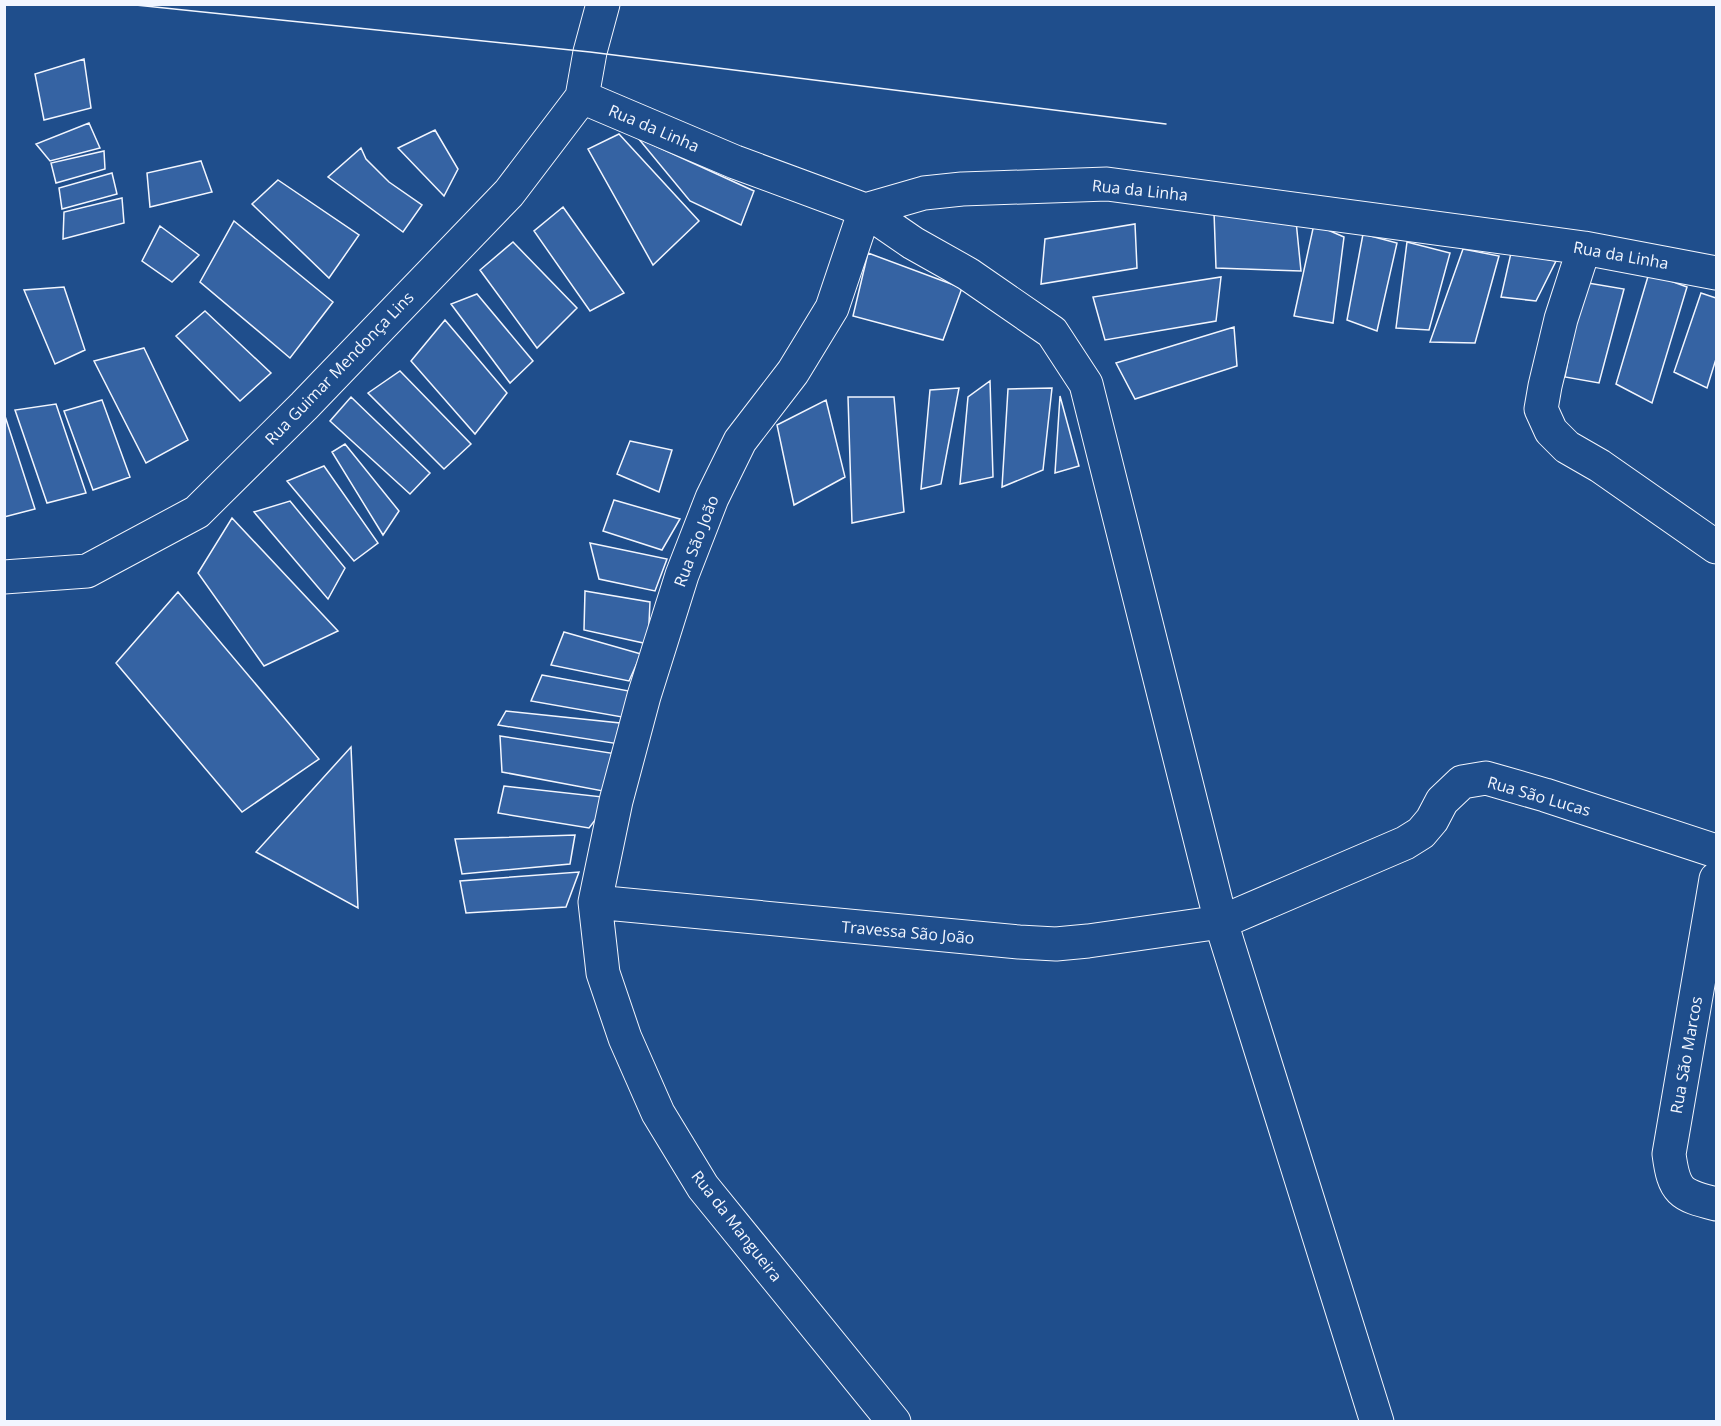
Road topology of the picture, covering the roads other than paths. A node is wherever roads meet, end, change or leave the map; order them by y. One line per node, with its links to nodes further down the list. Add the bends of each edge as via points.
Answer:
1 (603, 4): 2 (street, Rua Guimar Mendonça Lins)
2 (582, 97): 3 (street, Rua da Linha, via 735,162); 7 (street, Rua Guimar Mendonça Lins, via 508,193 197,512 87,571)
3 (865, 210): 4 (street, Rua da Linha, via 924,193 1107,184); 10 (street, Rua São João, via 832,309 793,372 740,441 686,564 616,801); 11 (street, via 968,274 1052,333 1086,384)
4 (1584, 248): 5 (street, Rua da Linha); 6 (street, via 1560,319 1541,409 1551,431 1567,447)
5 (1716, 273)
6 (1716, 547)
7 (4, 577)
8 (1716, 851): 11 (street, Rua São Lucas, via 1545,795 1486,778 1470,780 1462,782 1442,801 1432,820 1405,843)
9 (1716, 879): 12 (street, Rua São Marcos, via 1669,1154 1672,1176 1682,1193)
10 (595, 902): 11 (street, Travessa São João, via 1056,944); 13 (street, Rua da Mangueira, via 603,973 625,1038 658,1113 703,1187)
11 (1221, 922): 14 (street)
12 (1716, 1203)
13 (894, 1422)
14 (1377, 1422)

